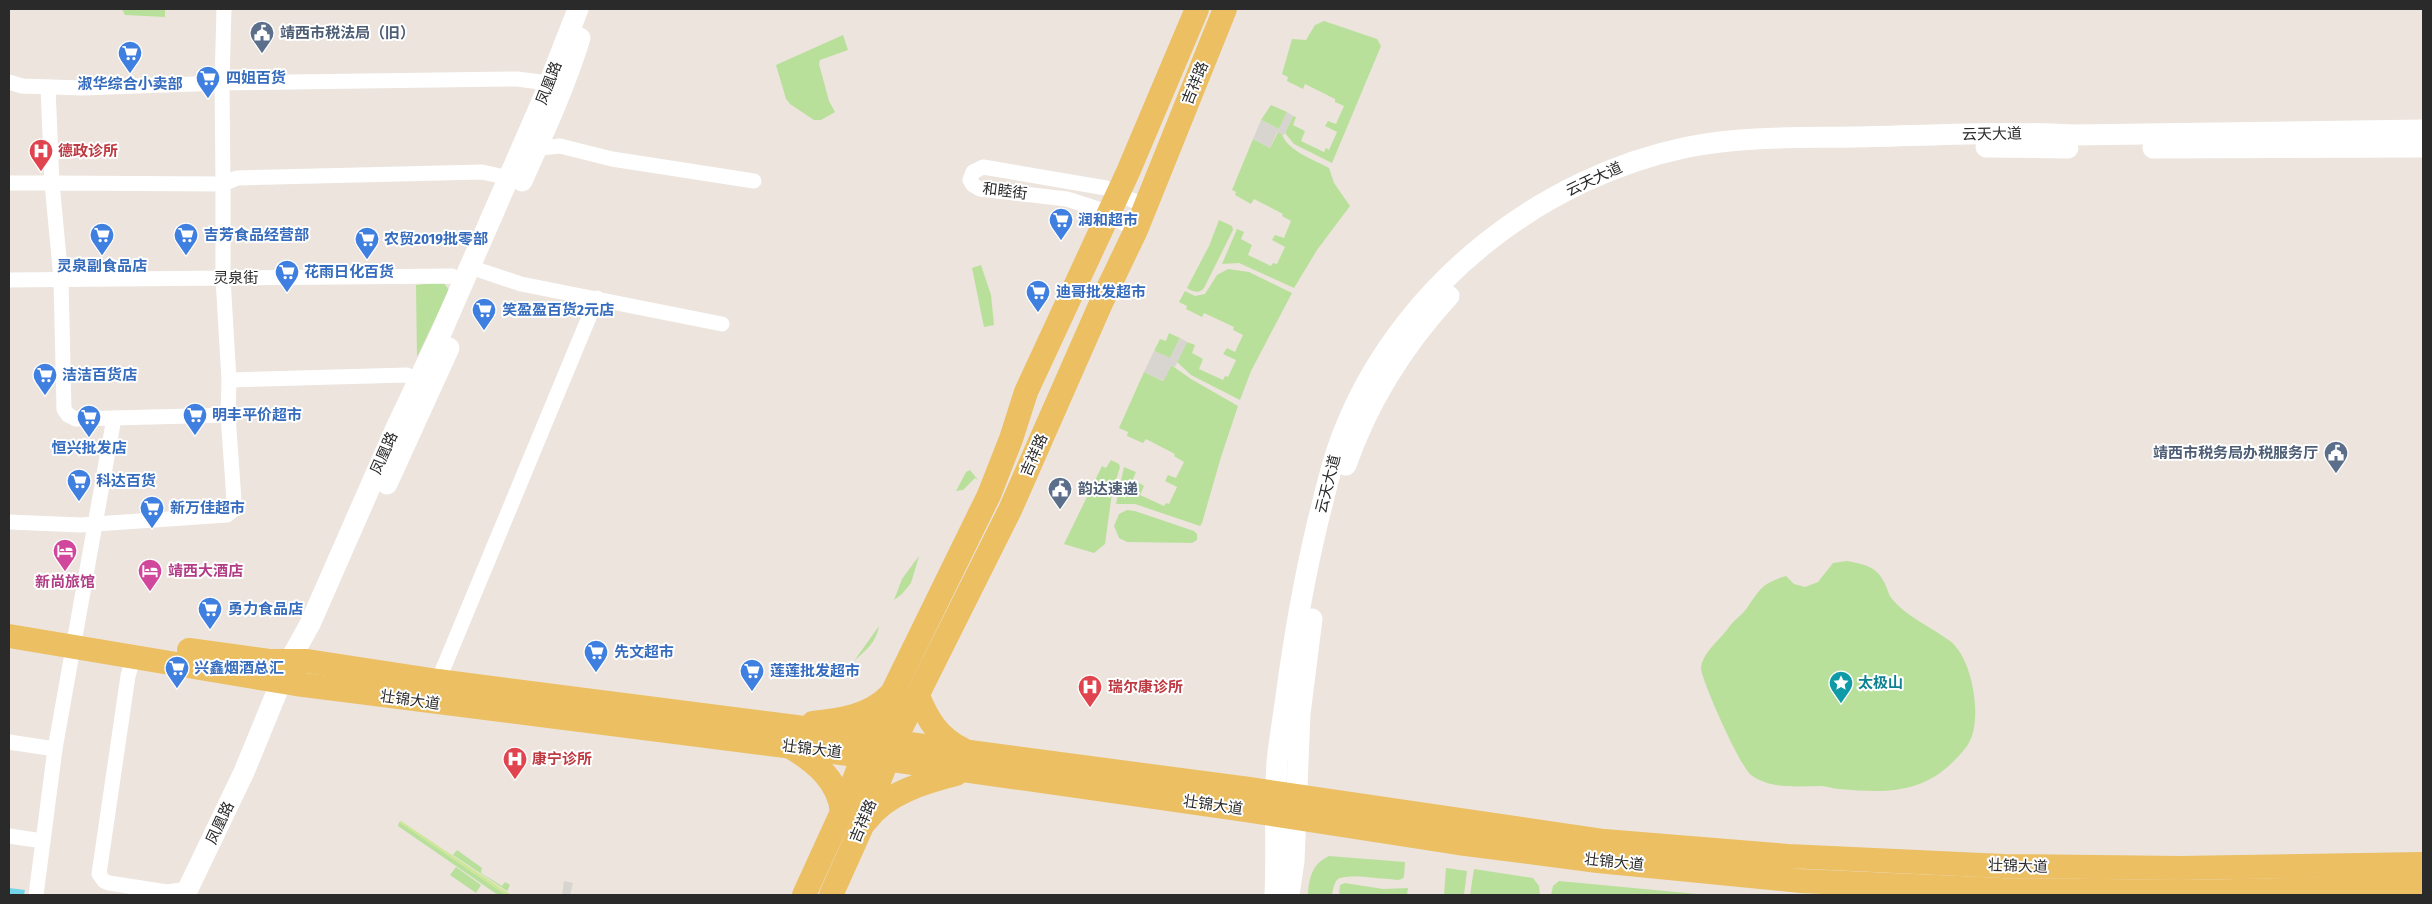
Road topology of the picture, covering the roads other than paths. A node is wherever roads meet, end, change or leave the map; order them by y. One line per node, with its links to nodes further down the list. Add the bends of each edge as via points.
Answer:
1 (224, 9): 7 (street)
2 (578, 9): 8 (main road, 凤凰路)
3 (589, 9): 12 (main road, 凤凰路)
4 (1197, 9): 18 (main road, 吉祥路)
5 (1225, 9): 19 (main road, 吉祥路)
6 (9, 82): 9 (street)
7 (222, 83): 8 (street, via 517,78); 9 (street); 17 (street)
8 (548, 83): 13 (main road, 凤凰路)
9 (48, 87): 16 (street)
10 (2423, 130): 51 (main road, 云天大道, via 1756,138 1690,147 1630,163 1589,179 1538,207 1500,232 1431,294 1388,348 1350,416 1329,474 1306,576 1279,746)
11 (2423, 147): 51 (main road, 云天大道, via 1926,146 1765,150 1704,157 1663,166 1609,184 1573,201 1515,238 1450,294 1390,372 1367,414 1343,473 1312,612)
12 (539, 148): 14 (street, via 560,146 612,159); 22 (main road, 凤凰路)
13 (509, 178): 17 (street, via 482,172 237,178); 26 (main road, 凤凰路)
14 (754, 181)
15 (9, 183): 16 (street)
16 (52, 183): 17 (street); 24 (street)
17 (223, 184): 23 (street)
18 (1118, 192): 19 (street, 和睦街); 20 (main road, 吉祥路); 20 (street, 和睦街, via 983,167 973,172 970,180 980,189 1067,199 1098,209)
19 (1146, 207): 21 (main road, 吉祥路)
20 (1106, 215): 21 (street, 和睦街); 28 (main road, 吉祥路)
21 (1136, 230): 29 (main road, 吉祥路)
22 (482, 270): 27 (street, via 521,284); 41 (main road, 凤凰路)
23 (223, 278): 24 (street, 灵泉街); 26 (street, 灵泉街, via 452,276); 31 (street)
24 (61, 279): 25 (street, 灵泉街); 34 (street, via 64,409 76,419)
25 (9, 280)
26 (462, 281): 32 (main road, 凤凰路)
27 (597, 298): 30 (street); 42 (street)
28 (1064, 307): 29 (main road); 43 (main road, 吉祥路, via 1026,392 989,495)
29 (1093, 322): 44 (main road, 吉祥路, via 1010,510)
30 (722, 324)
31 (229, 380): 32 (street, via 407,375); 33 (street)
32 (418, 380): 41 (main road, 凤凰路, via 310,624)
33 (228, 415): 34 (street); 36 (street, via 232,512 209,517)
34 (114, 418): 36 (street)
35 (9, 522): 36 (street)
36 (96, 523): 39 (street)
37 (9, 621): 39 (main road, 壮锦大道)
38 (9, 636): 39 (main road, 壮锦大道)
39 (75, 639): 40 (main road, 壮锦大道); 41 (main road, 壮锦大道, via 269,661); 48 (street)
40 (134, 656): 41 (main road, 壮锦大道); 58 (street, via 128,676 99,874 109,883 167,892)
41 (294, 672): 42 (main road, 壮锦大道); 45 (main road, 壮锦大道); 58 (main road, 凤凰路, via 244,772)
42 (438, 681): 45 (main road, 壮锦大道)
43 (893, 692): 45 (main road, via 861,715); 47 (main road, 吉祥路)
44 (918, 696): 49 (main road, 吉祥路); 50 (main road, via 941,736)
45 (789, 736): 47 (main road, 壮锦大道); 52 (main road, via 828,777 837,791)
46 (9, 742): 48 (street)
47 (867, 747): 49 (main road, 壮锦大道); 52 (main road, 吉祥路)
48 (55, 749): 55 (street)
49 (891, 751): 50 (main road, 壮锦大道); 53 (main road, 吉祥路)
50 (970, 762): 51 (main road, 壮锦大道); 53 (main road, via 892,798 872,812)
51 (1286, 806): 56 (main road, 壮锦大道, via 1604,842 1788,856 2053,867); 61 (main road, 壮锦大道, via 1458,843 1598,861 1801,881); 64 (main road, 云天大道); 65 (main road, 云天大道)
52 (842, 812): 62 (main road, 吉祥路)
53 (862, 826): 63 (main road, 吉祥路)
54 (9, 836): 55 (street)
55 (43, 841): 60 (street)
56 (2423, 864)
57 (2423, 887): 59 (main road, 壮锦大道)
58 (194, 892)
59 (2353, 892): 61 (main road, 壮锦大道)
60 (36, 893)
61 (2044, 893)
62 (804, 895)
63 (831, 895)
64 (1275, 895)
65 (1289, 895)

